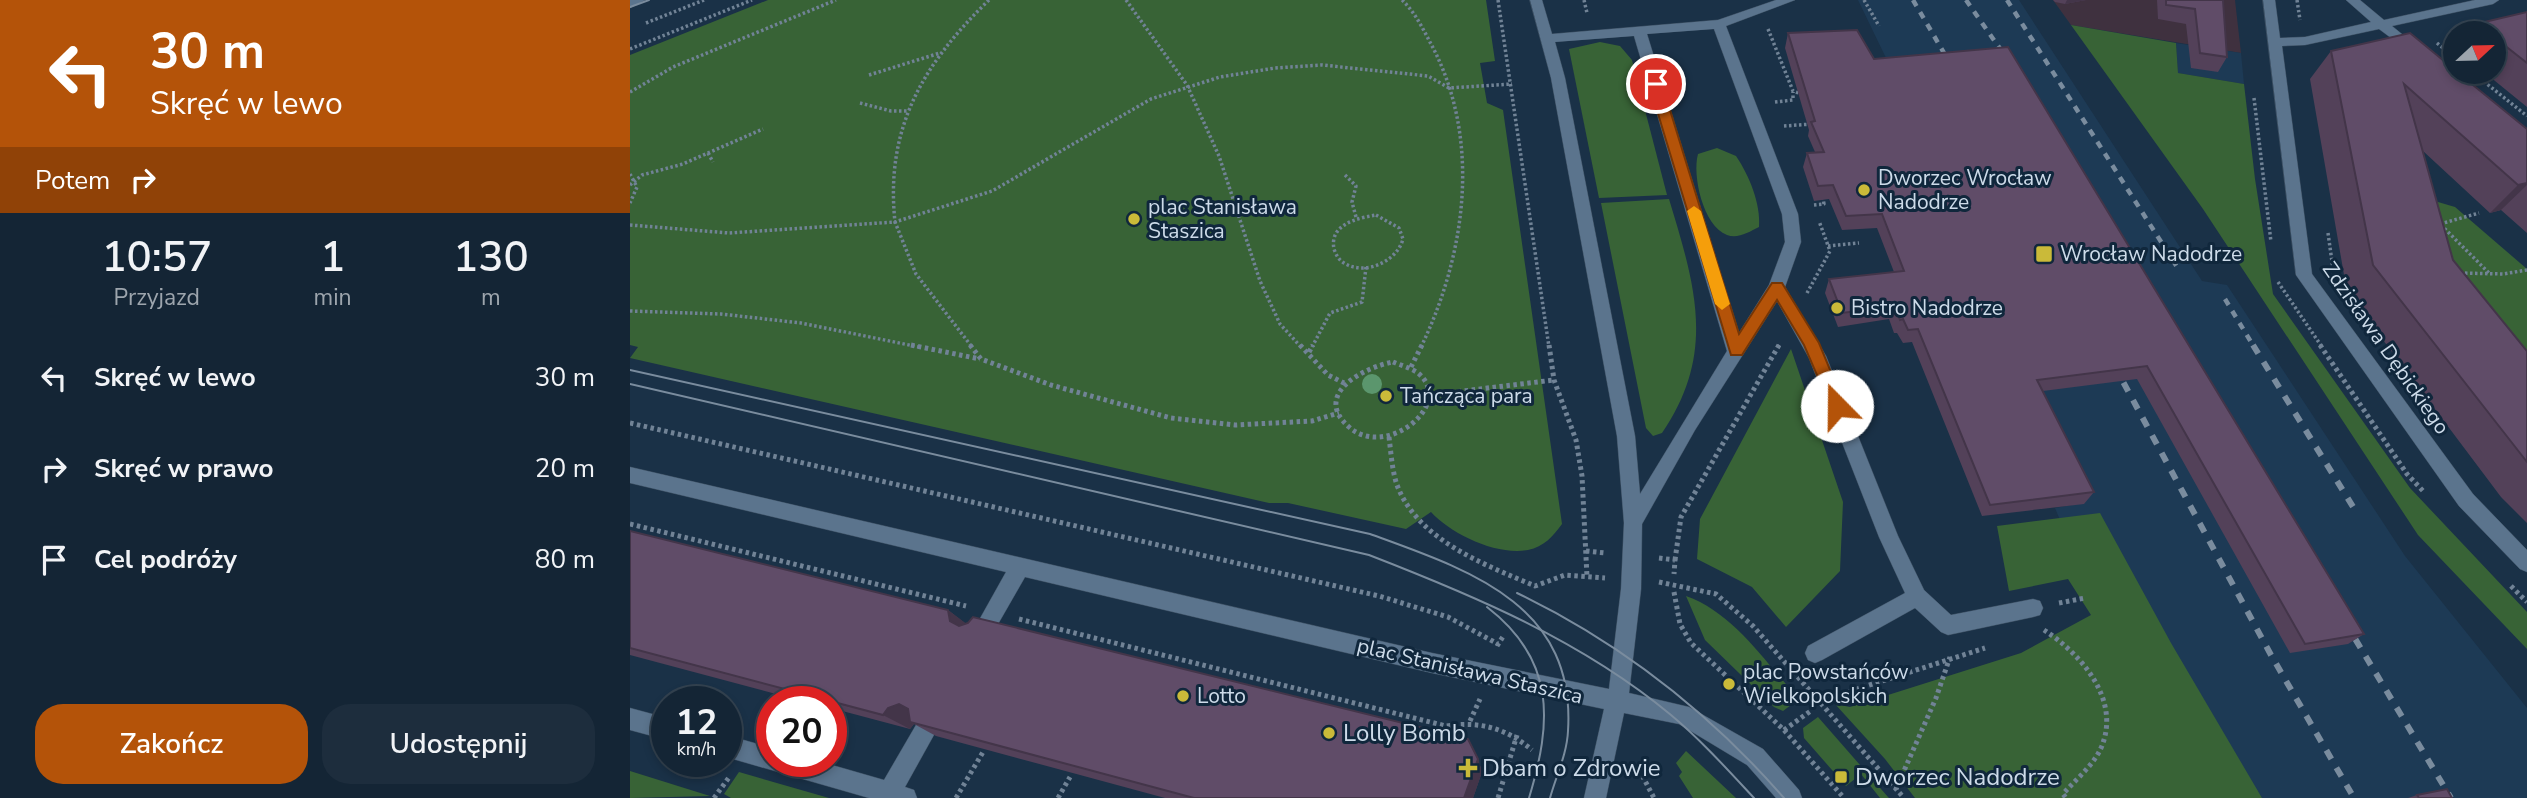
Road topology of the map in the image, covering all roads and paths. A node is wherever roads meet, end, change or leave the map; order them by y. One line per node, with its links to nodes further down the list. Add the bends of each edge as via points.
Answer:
1 (639, 0): 16 (street)
2 (704, 0): 18 (path)
3 (752, 0): 28 (path)
4 (836, 0): 37 (path, via 673,67)
5 (989, 0): 29 (path, via 960,26)
6 (1126, 0): 34 (path)
7 (1497, 0): 32 (path)
8 (1536, 0): 25 (street)
9 (1788, 0): 17 (street)
10 (1864, 0): 22 (path)
11 (2269, 0): 26 (street, Zdzisława Dębickiego)
12 (2297, 0): 20 (path)
13 (2352, 0): 21 (street)
14 (2493, 0): 21 (street)
15 (1404, 1): 35 (path, via 1430,41)
16 (630, 4)
17 (1754, 12): 19 (street); 36 (path, via 1777,48)
18 (642, 24)
19 (1719, 24): 23 (street); 71 (street, via 1790,214 1793,242)
20 (2301, 24)
21 (2382, 25): 26 (street, via 2305,41); 30 (street)
22 (1879, 26)
23 (1640, 31): 25 (street); 73 (street)
24 (2436, 35): 27 (path, via 2433,40)
25 (1545, 39): 85 (street, via 1558,78 1626,436)
26 (2275, 42): 90 (street, Zdzisława Dębickiego, via 2304,275 2466,500)
27 (2443, 48)
28 (630, 49)
29 (941, 53): 31 (path); 41 (path)
30 (2431, 65)
31 (869, 75)
32 (1511, 83): 35 (path); 77 (path)
33 (2487, 84): 42 (path)
34 (1187, 85): 35 (path, via 1275,68 1322,65 1428,76); 59 (path, via 1104,124 992,191); 74 (path, via 1219,156 1260,281 1280,324)
35 (1450, 88): 76 (path, via 1462,167 1457,234 1449,280)
36 (1793, 91): 38 (path); 39 (path, via 1793,100)
37 (630, 92)
38 (1807, 96)
39 (1775, 102)
40 (860, 103): 41 (path)
41 (909, 111): 59 (path, via 892,166)
42 (2527, 116)
43 (1813, 118): 44 (path)
44 (1809, 123): 45 (path); 46 (path)
45 (1784, 126)
46 (1816, 126)
47 (764, 129): 48 (path)
48 (708, 153): 49 (path); 52 (path, via 642,175)
49 (713, 162)
50 (630, 174): 52 (path)
51 (1345, 175): 58 (path, via 1356,186 1352,202)
52 (636, 182): 53 (path); 55 (path)
53 (630, 185)
54 (1823, 198): 56 (path, via 1824,204)
55 (630, 203)
56 (1813, 205)
57 (2479, 213): 62 (path)
58 (1356, 217): 66 (path, via 1335,232 1331,246 1335,256 1348,265); 66 (path, via 1390,219 1403,238 1391,258)
59 (895, 222): 63 (path, via 722,232 660,231); 75 (path, via 916,274)
60 (2326, 223): 70 (path)
61 (2431, 223): 62 (path)
62 (2439, 224): 69 (path)
63 (630, 225)
64 (1859, 243): 65 (path)
65 (1828, 246)
66 (1366, 267): 74 (path, via 1362,302 1330,313)
67 (2527, 270): 69 (path)
68 (2448, 273): 69 (path)
69 (2489, 273)
70 (2334, 275)
71 (1777, 287): 73 (street); 97 (street, via 1817,356)
72 (630, 311): 75 (path, via 801,323)
73 (1737, 351): 85 (street)
74 (1309, 352): 78 (path, via 1328,375)
75 (981, 359): 80 (path, via 1051,385 1171,418 1235,425 1312,421)
76 (1410, 367): 78 (path, via 1374,363); 79 (path, via 1421,374)
77 (1555, 380): 79 (path); 86 (path, via 1576,440)
78 (1344, 383): 80 (path)
79 (1430, 396): 82 (path, via 1425,413 1410,428)
80 (1339, 413): 82 (path, via 1349,428 1367,437)
81 (630, 423): 103 (path, via 1379,596 1447,617)
82 (1389, 437): 93 (path, via 1401,494 1420,519 1461,554 1534,589 1565,575)
83 (630, 475): 91 (street, plac Stanisława Staszica)
84 (1694, 496): 89 (path, via 1681,517)
85 (1633, 523): 110 (street, via 1631,591)
86 (1586, 551): 87 (path); 93 (path)
87 (1608, 553)
88 (1656, 558): 89 (path)
89 (1675, 560): 92 (path)
90 (2527, 563)
91 (1020, 567): 100 (street); 110 (street, plac Stanisława Staszica)
92 (1674, 574)
93 (1587, 577): 94 (path)
94 (1607, 578)
95 (1653, 582): 124 (path, via 1685,584 1716,594 1753,626)
96 (1674, 592): 116 (path, via 1680,624 1691,643)
97 (1917, 597): 99 (street); 105 (street)
98 (2033, 608): 99 (street)
99 (1948, 625): 107 (path)
100 (984, 631)
101 (2037, 632): 134 (path, via 2044,629 2082,658 2103,704 2103,743 2063,793)
102 (1504, 635): 103 (path)
103 (1498, 644): 106 (path)
104 (1996, 645): 107 (path)
105 (1815, 653)
106 (1494, 654)
107 (1950, 659): 109 (path); 124 (path)
108 (1482, 696): 114 (path)
109 (1829, 698)
110 (1618, 702): 129 (street); 131 (street, via 1682,714 1755,757)
111 (1812, 710): 116 (path)
112 (630, 719): 115 (street)
113 (1416, 719): 114 (path, via 1446,726)
114 (1470, 721): 118 (path)
115 (651, 725)
116 (1784, 730): 132 (path)
117 (924, 733): 125 (street)
118 (1517, 735): 119 (path); 128 (path)
119 (1532, 750)
120 (983, 752): 126 (path)
121 (1628, 773): 130 (path, via 1643,777)
122 (836, 777): 125 (street)
123 (1070, 777): 127 (path)
124 (1896, 789): 133 (path)
125 (898, 795)
126 (956, 798)
127 (1058, 798)
128 (1498, 798)
129 (1595, 798)
130 (1654, 798)
131 (1791, 798)
132 (1844, 798)
133 (1903, 798)
134 (2066, 798)

